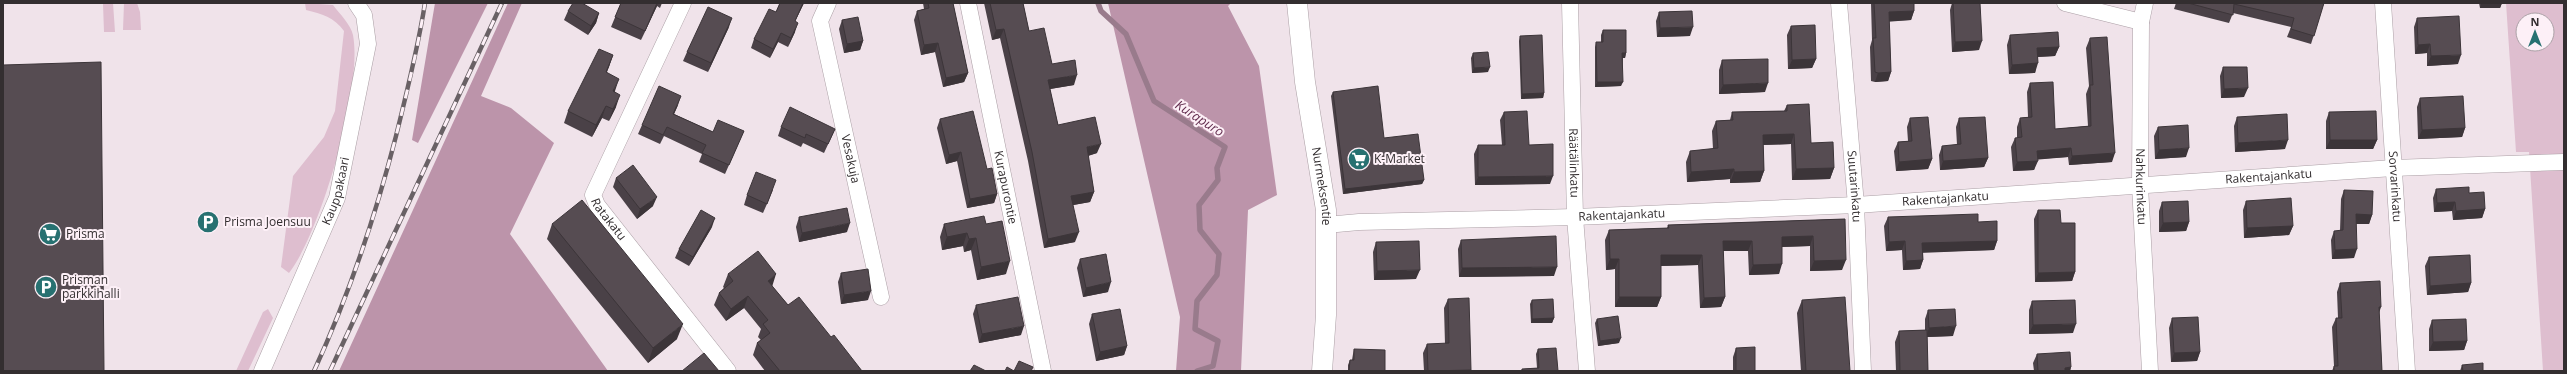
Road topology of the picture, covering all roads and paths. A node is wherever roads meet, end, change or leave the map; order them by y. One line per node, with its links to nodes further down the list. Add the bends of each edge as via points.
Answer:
1 (356, 3): 19 (street, Kauppakaari, via 364,15 368,44 337,198)
2 (683, 3): 20 (street, Ratakatu, via 593,195 597,205)
3 (828, 3): 18 (street, Vesakuja, via 820,21)
4 (968, 3): 21 (street, Kurapurontie)
5 (1297, 3): 17 (street, Nurmeksentie, via 1305,82 1326,210)
6 (1570, 3): 16 (street, Räätälinkatu)
7 (1839, 3): 15 (street, Suutarinkatu)
8 (2065, 3): 11 (street)
9 (2145, 3): 11 (street, Nahkurinkatu)
10 (2383, 3): 13 (street, Sorvarinkatu)
11 (2141, 22): 14 (street, Nahkurinkatu)
12 (2564, 162): 13 (street, Rakentajankatu)
13 (2393, 168): 14 (street, Rakentajankatu); 26 (street, Sorvarinkatu)
14 (2140, 186): 15 (street, Rakentajankatu); 25 (street, Nahkurinkatu)
15 (1856, 205): 16 (street, Rakentajankatu); 24 (street, Suutarinkatu)
16 (1575, 217): 17 (street, Rakentajankatu); 23 (street, Räätälinkatu)
17 (1326, 225): 22 (street, Nurmeksentie, via 1326,315)
18 (881, 297)
19 (262, 371)
20 (728, 371)
21 (1043, 371)
22 (1322, 371)
23 (1587, 371)
24 (1863, 371)
25 (2150, 371)
26 (2407, 371)

